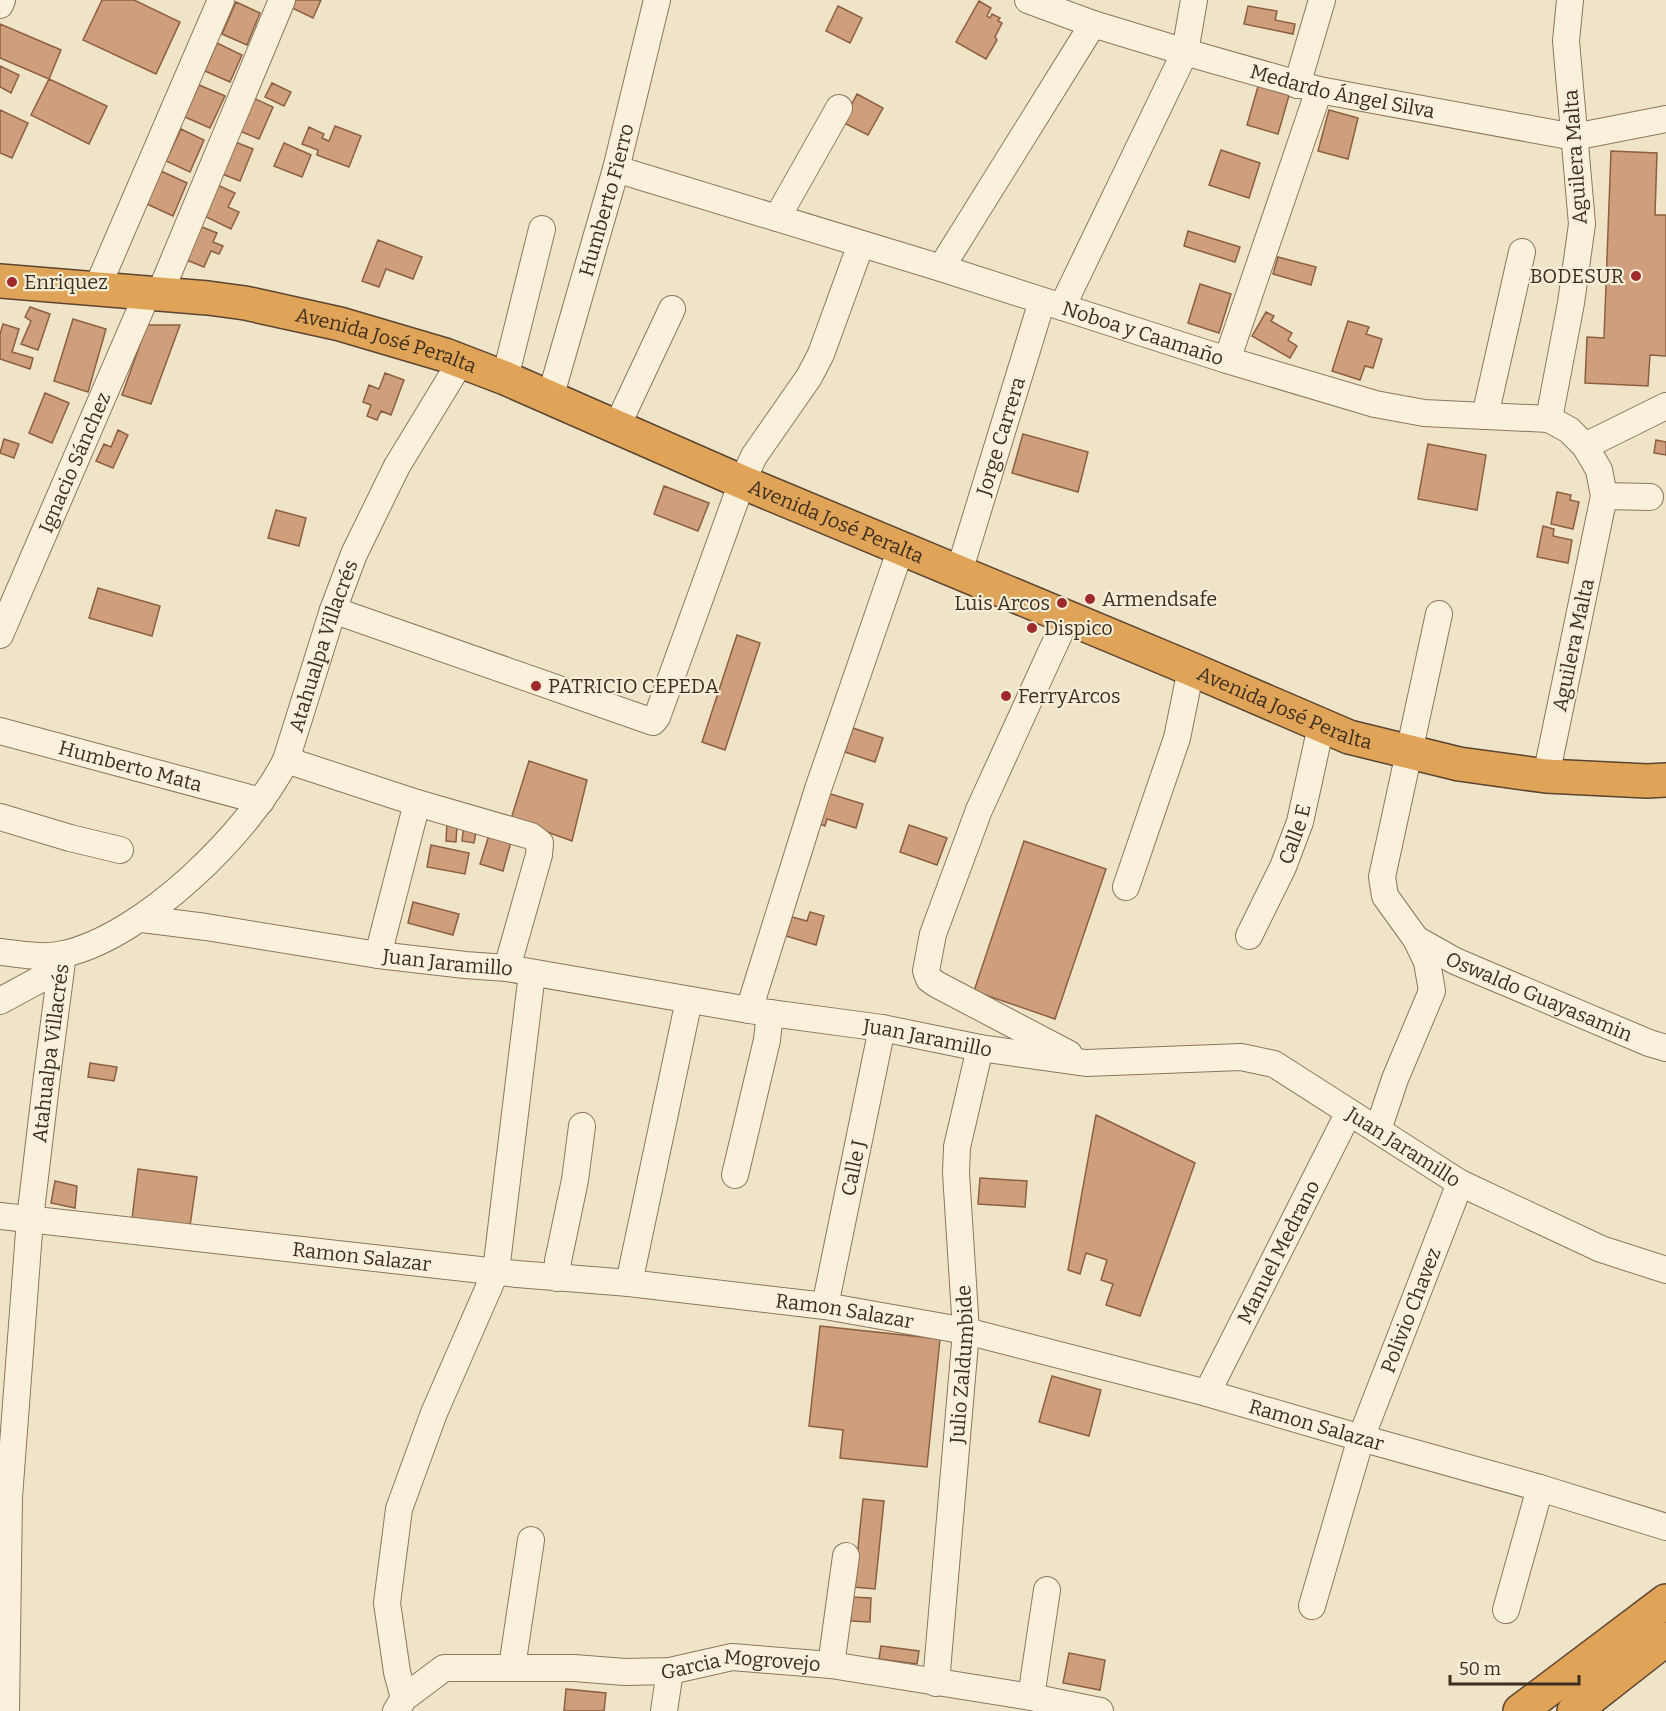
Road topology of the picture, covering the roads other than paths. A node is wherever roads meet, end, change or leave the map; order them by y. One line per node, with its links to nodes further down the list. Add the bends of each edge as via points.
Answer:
1 (2, 0): 9 (street)
2 (221, 0): 23 (street)
3 (282, 0): 24 (street, Ignacio Sánchez)
4 (657, 0): 16 (street, Humberto Fierro)
5 (1028, 0): 10 (street, Medardo Ángel Silva)
6 (1194, 0): 11 (street)
7 (1322, 0): 12 (street)
8 (1570, 0): 15 (street, Aguilera Malta, via 1566,41)
9 (0, 4)
10 (1093, 24): 11 (street, Medardo Ángel Silva); 21 (street)
11 (1185, 52): 12 (street, Medardo Ángel Silva); 25 (street, Jorge Carrera)
12 (1308, 87): 15 (street, Medardo Ángel Silva); 27 (street)
13 (839, 108): 17 (street)
14 (1666, 119): 15 (street, Medardo Ángel Silva)
15 (1574, 136): 33 (street, Aguilera Malta, via 1582,224)
16 (616, 169): 17 (street, Noboa y Caamaño); 30 (street, Humberto Fierro)
17 (777, 218): 19 (street, Noboa y Caamaño)
18 (542, 229): 29 (street)
19 (861, 244): 21 (street, Noboa y Caamaño); 36 (street, via 809,377 754,456)
20 (1522, 252): 32 (street)
21 (941, 268): 25 (street, Noboa y Caamaño)
22 (0, 281): 23 (highway, Avenida José Peralta)
23 (97, 288): 24 (highway, Avenida José Peralta)
24 (154, 292): 28 (highway, Avenida José Peralta, via 310,316); 44 (street, Ignacio Sánchez)
25 (1052, 304): 27 (street, Noboa y Caamaño); 40 (street, Jorge Carrera)
26 (672, 309): 34 (street)
27 (1227, 360): 32 (street, Noboa y Caamaño, via 1375,404 1424,413)
28 (461, 361): 29 (highway, Avenida José Peralta); 41 (street, Atahualpa Villacrés, via 397,466 354,554)
29 (505, 378): 30 (highway, Avenida José Peralta)
30 (550, 398): 34 (highway, Avenida José Peralta)
31 (1666, 406): 35 (street)
32 (1485, 416): 33 (street, Noboa y Caamaño)
33 (1549, 419): 35 (street, Noboa y Caamaño, via 1569,430)
34 (617, 426): 36 (highway, Avenida José Peralta)
35 (1585, 446): 37 (street, Aguilera Malta, via 1599,470)
36 (742, 482): 39 (highway, Avenida José Peralta); 41 (street, via 653,722)
37 (1604, 496): 38 (street); 50 (street, Aguilera Malta)
38 (1650, 497)
39 (901, 548): 40 (highway, Avenida José Peralta); 68 (street, via 818,789)
40 (959, 572): 43 (highway, Avenida José Peralta)
41 (333, 610): 49 (street, Atahualpa Villacrés)
42 (1439, 614): 48 (street)
43 (1067, 617): 45 (highway, Avenida José Peralta); 72 (street, via 979,810 933,934 926,971 936,984)
44 (0, 635)
45 (1191, 669): 46 (highway, Avenida José Peralta); 56 (street, via 1177,738)
46 (1321, 726): 48 (highway, Avenida José Peralta); 60 (street, Calle E, via 1300,822)
47 (0, 731): 52 (street, Humberto Mata)
48 (1408, 752): 50 (highway, Avenida José Peralta, via 1459,764); 61 (street, via 1382,877 1385,896)
49 (286, 760): 52 (street, Atahualpa Villacrés); 53 (street)
50 (1546, 776): 51 (highway, Avenida José Peralta)
51 (1666, 780)
52 (261, 801): 57 (street, Atahualpa Villacrés, via 212,859)
53 (417, 803): 63 (street); 65 (street, via 531,836 540,843)
54 (0, 817): 55 (street)
55 (120, 850)
56 (1126, 887)
57 (176, 890): 58 (street, Atahualpa Villacrés); 59 (street, via 190,913)
58 (142, 919): 59 (street, Juan Jaramillo); 64 (street, Atahualpa Villacrés)
59 (206, 927): 63 (street, Juan Jaramillo)
60 (1249, 936)
61 (1416, 939): 70 (street, Oswaldo Guayasamin, via 1455,961); 75 (street, via 1427,962 1432,991)
62 (0, 952): 64 (street)
63 (378, 955): 65 (street, Juan Jaramillo)
64 (62, 961): 67 (street); 79 (street, Atahualpa Villacrés)
65 (520, 970): 66 (street, Juan Jaramillo); 81 (street)
66 (689, 1000): 68 (street, Juan Jaramillo); 83 (street)
67 (0, 1001)
68 (759, 1012): 69 (street, Juan Jaramillo); 76 (street, via 766,1040)
69 (882, 1028): 71 (street, Juan Jaramillo); 84 (street, Calle J)
70 (1658, 1046)
71 (980, 1048): 72 (street, Juan Jaramillo); 85 (street, Julio Zaldumbide, via 957,1147)
72 (1086, 1063): 73 (street, Juan Jaramillo, via 1241,1057 1274,1064)
73 (1349, 1112): 75 (street, Juan Jaramillo); 86 (street, Manuel Medrano)
74 (582, 1126): 82 (street)
75 (1378, 1130): 77 (street, Juan Jaramillo)
76 (735, 1175)
77 (1460, 1184): 80 (street, Juan Jaramillo, via 1601,1249); 87 (street, Polivio Chavez)
78 (0, 1216): 79 (street, Ramon Salazar)
79 (30, 1219): 81 (street, Ramon Salazar); 89 (street, Atahualpa Villacrés)
80 (1666, 1270)
81 (496, 1271): 82 (street, Ramon Salazar); 104 (street, via 399,1509 387,1603)
82 (556, 1278): 83 (street, Ramon Salazar)
83 (629, 1283): 84 (street, Ramon Salazar)
84 (825, 1306): 85 (street, Ramon Salazar)
85 (966, 1331): 86 (street, Ramon Salazar); 102 (street, Julio Zaldumbide)
86 (1207, 1393): 87 (street, Ramon Salazar)
87 (1360, 1438): 88 (street, Ramon Salazar); 96 (street, Polivio Chavez)
88 (1540, 1488): 90 (street, Ramon Salazar); 97 (street)
89 (5, 1497): 94 (street, Atahualpa Villacrés)
90 (1666, 1527)
91 (531, 1540): 100 (street)
92 (846, 1556): 99 (street)
93 (1047, 1590): 103 (street)
94 (4, 1600): 105 (street, Atahualpa Villacrés)
95 (1666, 1601): 108 (highway)
96 (1312, 1606)
97 (1506, 1610)
98 (1666, 1639): 109 (highway)
99 (831, 1665): 101 (street, Garcia Mogrovejo, via 732,1658); 102 (street, Garcia Mogrovejo)
100 (512, 1667): 101 (street, Garcia Mogrovejo); 104 (street, Garcia Mogrovejo, via 444,1668)
101 (670, 1671): 106 (street)
102 (936, 1683): 103 (street, Garcia Mogrovejo)
103 (1031, 1697): 107 (street, Garcia Mogrovejo)
104 (400, 1705)
105 (6, 1711)
106 (664, 1711)
107 (1100, 1711)
108 (1520, 1711)
109 (1574, 1711)

